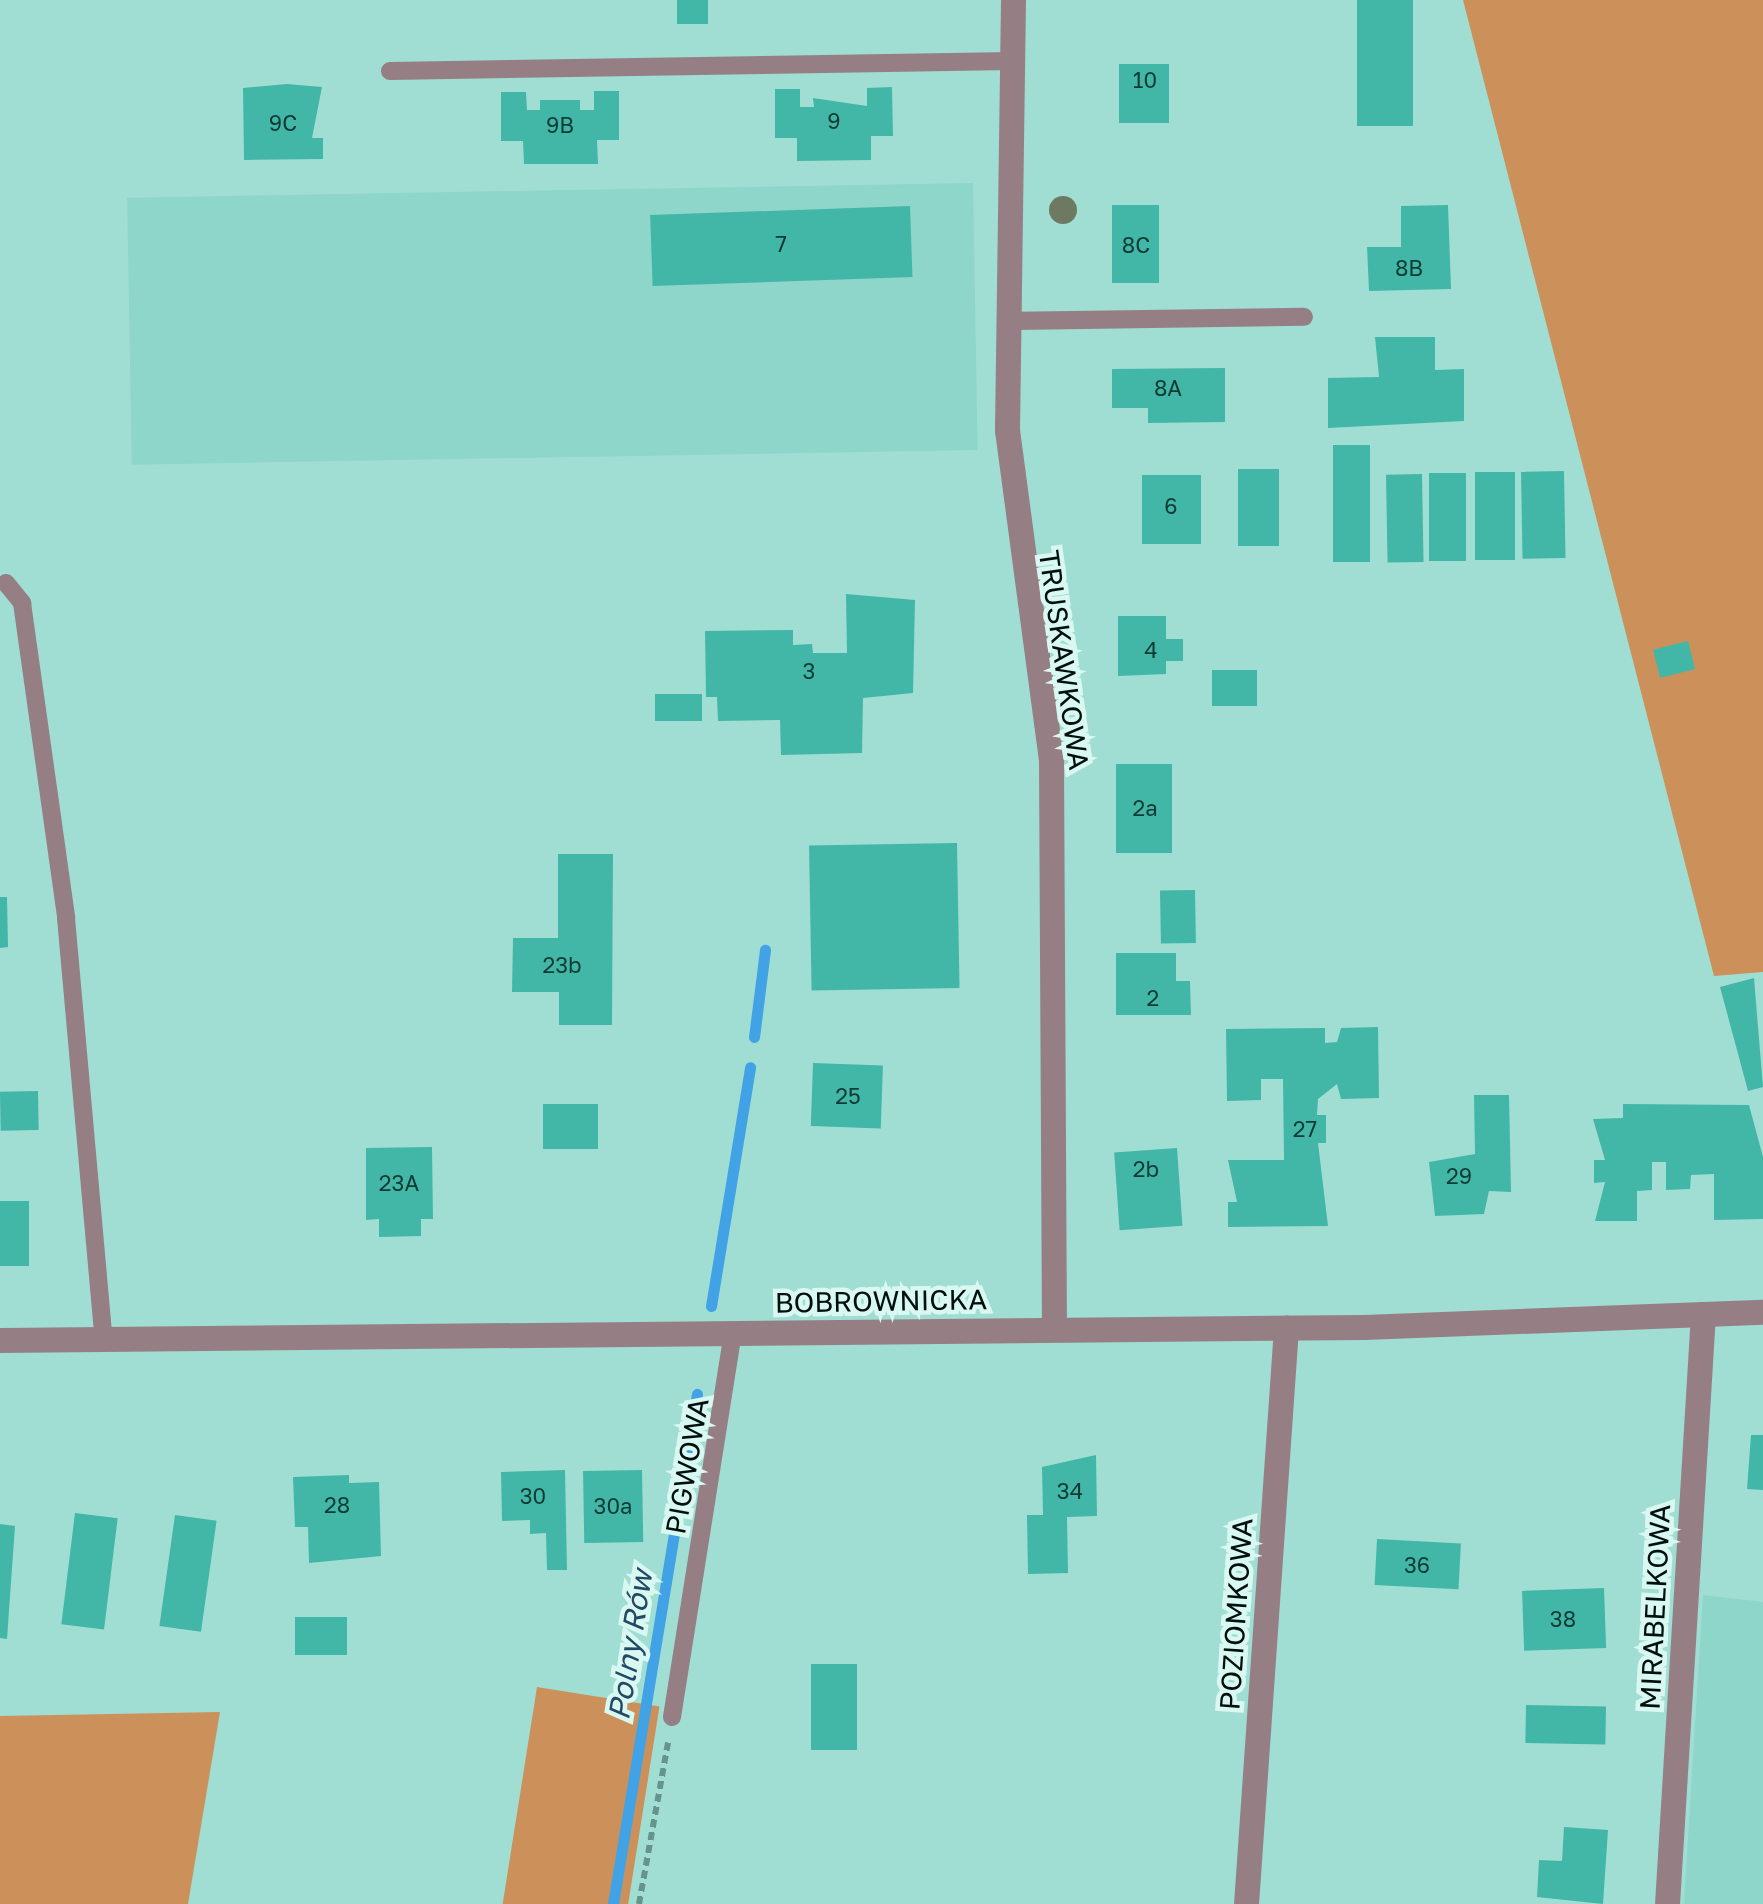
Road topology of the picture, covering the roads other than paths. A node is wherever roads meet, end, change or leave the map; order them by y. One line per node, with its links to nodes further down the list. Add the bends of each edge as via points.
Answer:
1 (1013, 0): 2 (street, TRUSKAWKOWA)
2 (1012, 62): 3 (lane); 5 (street, TRUSKAWKOWA)
3 (390, 71)
4 (1304, 317): 5 (lane)
5 (1007, 321): 10 (street, TRUSKAWKOWA, via 1016,531 1051,761)
6 (6, 582): 13 (lane, via 22,603 66,918)
7 (1763, 1312): 8 (street, BOBROWNICKA)
8 (1703, 1314): 9 (street, BOBROWNICKA); 16 (street, MIRABELKOWA)
9 (1286, 1327): 10 (street, BOBROWNICKA); 15 (street, POZIOMKOWA)
10 (1054, 1328): 11 (street, BOBROWNICKA)
11 (733, 1333): 13 (street, BOBROWNICKA); 14 (lane, PIGWOWA)
12 (0, 1340): 13 (street, BOBROWNICKA)
13 (104, 1342)
14 (672, 1717)
15 (1246, 1904)
16 (1667, 1904)

